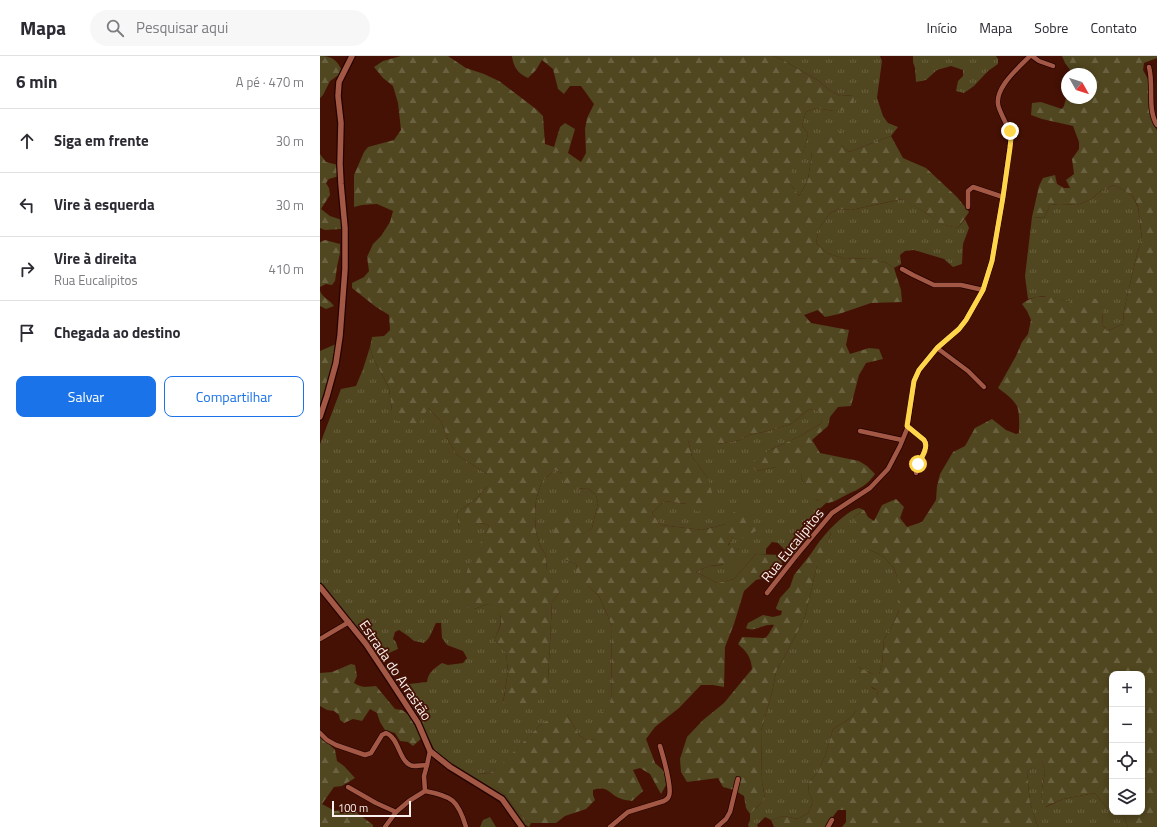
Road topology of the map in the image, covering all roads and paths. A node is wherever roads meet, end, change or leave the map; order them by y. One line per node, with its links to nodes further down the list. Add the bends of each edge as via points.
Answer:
1 (352, 56): 12 (street, via 339,82 338,96 345,228 340,336 336,362)
2 (1031, 56): 3 (street); 6 (street, Rua Eucalipitos, via 1000,90 998,99 998,107 1011,138)
3 (1053, 66)
4 (1149, 68): 5 (street, via 1154,119)
5 (1157, 125)
6 (1003, 197): 7 (street, via 973,187 968,191); 9 (street, Rua Eucalipitos, via 992,261)
7 (968, 207)
8 (902, 269): 9 (street, via 934,285 961,285)
9 (983, 290): 10 (street, Rua Eucalipitos, via 959,329)
10 (937, 348): 11 (street); 13 (street, Rua Eucalipitos, via 919,370 914,381)
11 (984, 387)
12 (320, 417)
13 (907, 426): 15 (street, Rua Eucalipitos); 16 (street, via 926,443)
14 (860, 431): 15 (street)
15 (902, 440): 18 (street, Rua Eucalipitos, via 888,469 870,488 832,513)
16 (916, 473)
17 (320, 587): 19 (street, Estrada do Arrastão)
18 (767, 593)
19 (349, 622): 20 (street); 23 (street, Estrada do Arrastão, via 418,723)
20 (320, 639)
21 (320, 733): 24 (street, via 336,745 365,754 371,753 382,735 388,734 407,763 413,766)
22 (660, 746): 33 (street, via 670,795 664,801 628,812)
23 (430, 750): 24 (street); 32 (street, Estrada do Arrastão, via 450,767 502,799)
24 (426, 765): 27 (street)
25 (738, 779): 34 (street, via 730,812)
26 (348, 787): 28 (street)
27 (425, 792): 28 (street); 31 (street, via 447,797 454,802)
28 (396, 812): 30 (street)
29 (832, 820): 35 (street)
30 (385, 827)
31 (466, 827)
32 (522, 827)
33 (610, 827)
34 (717, 827)
35 (828, 827)

